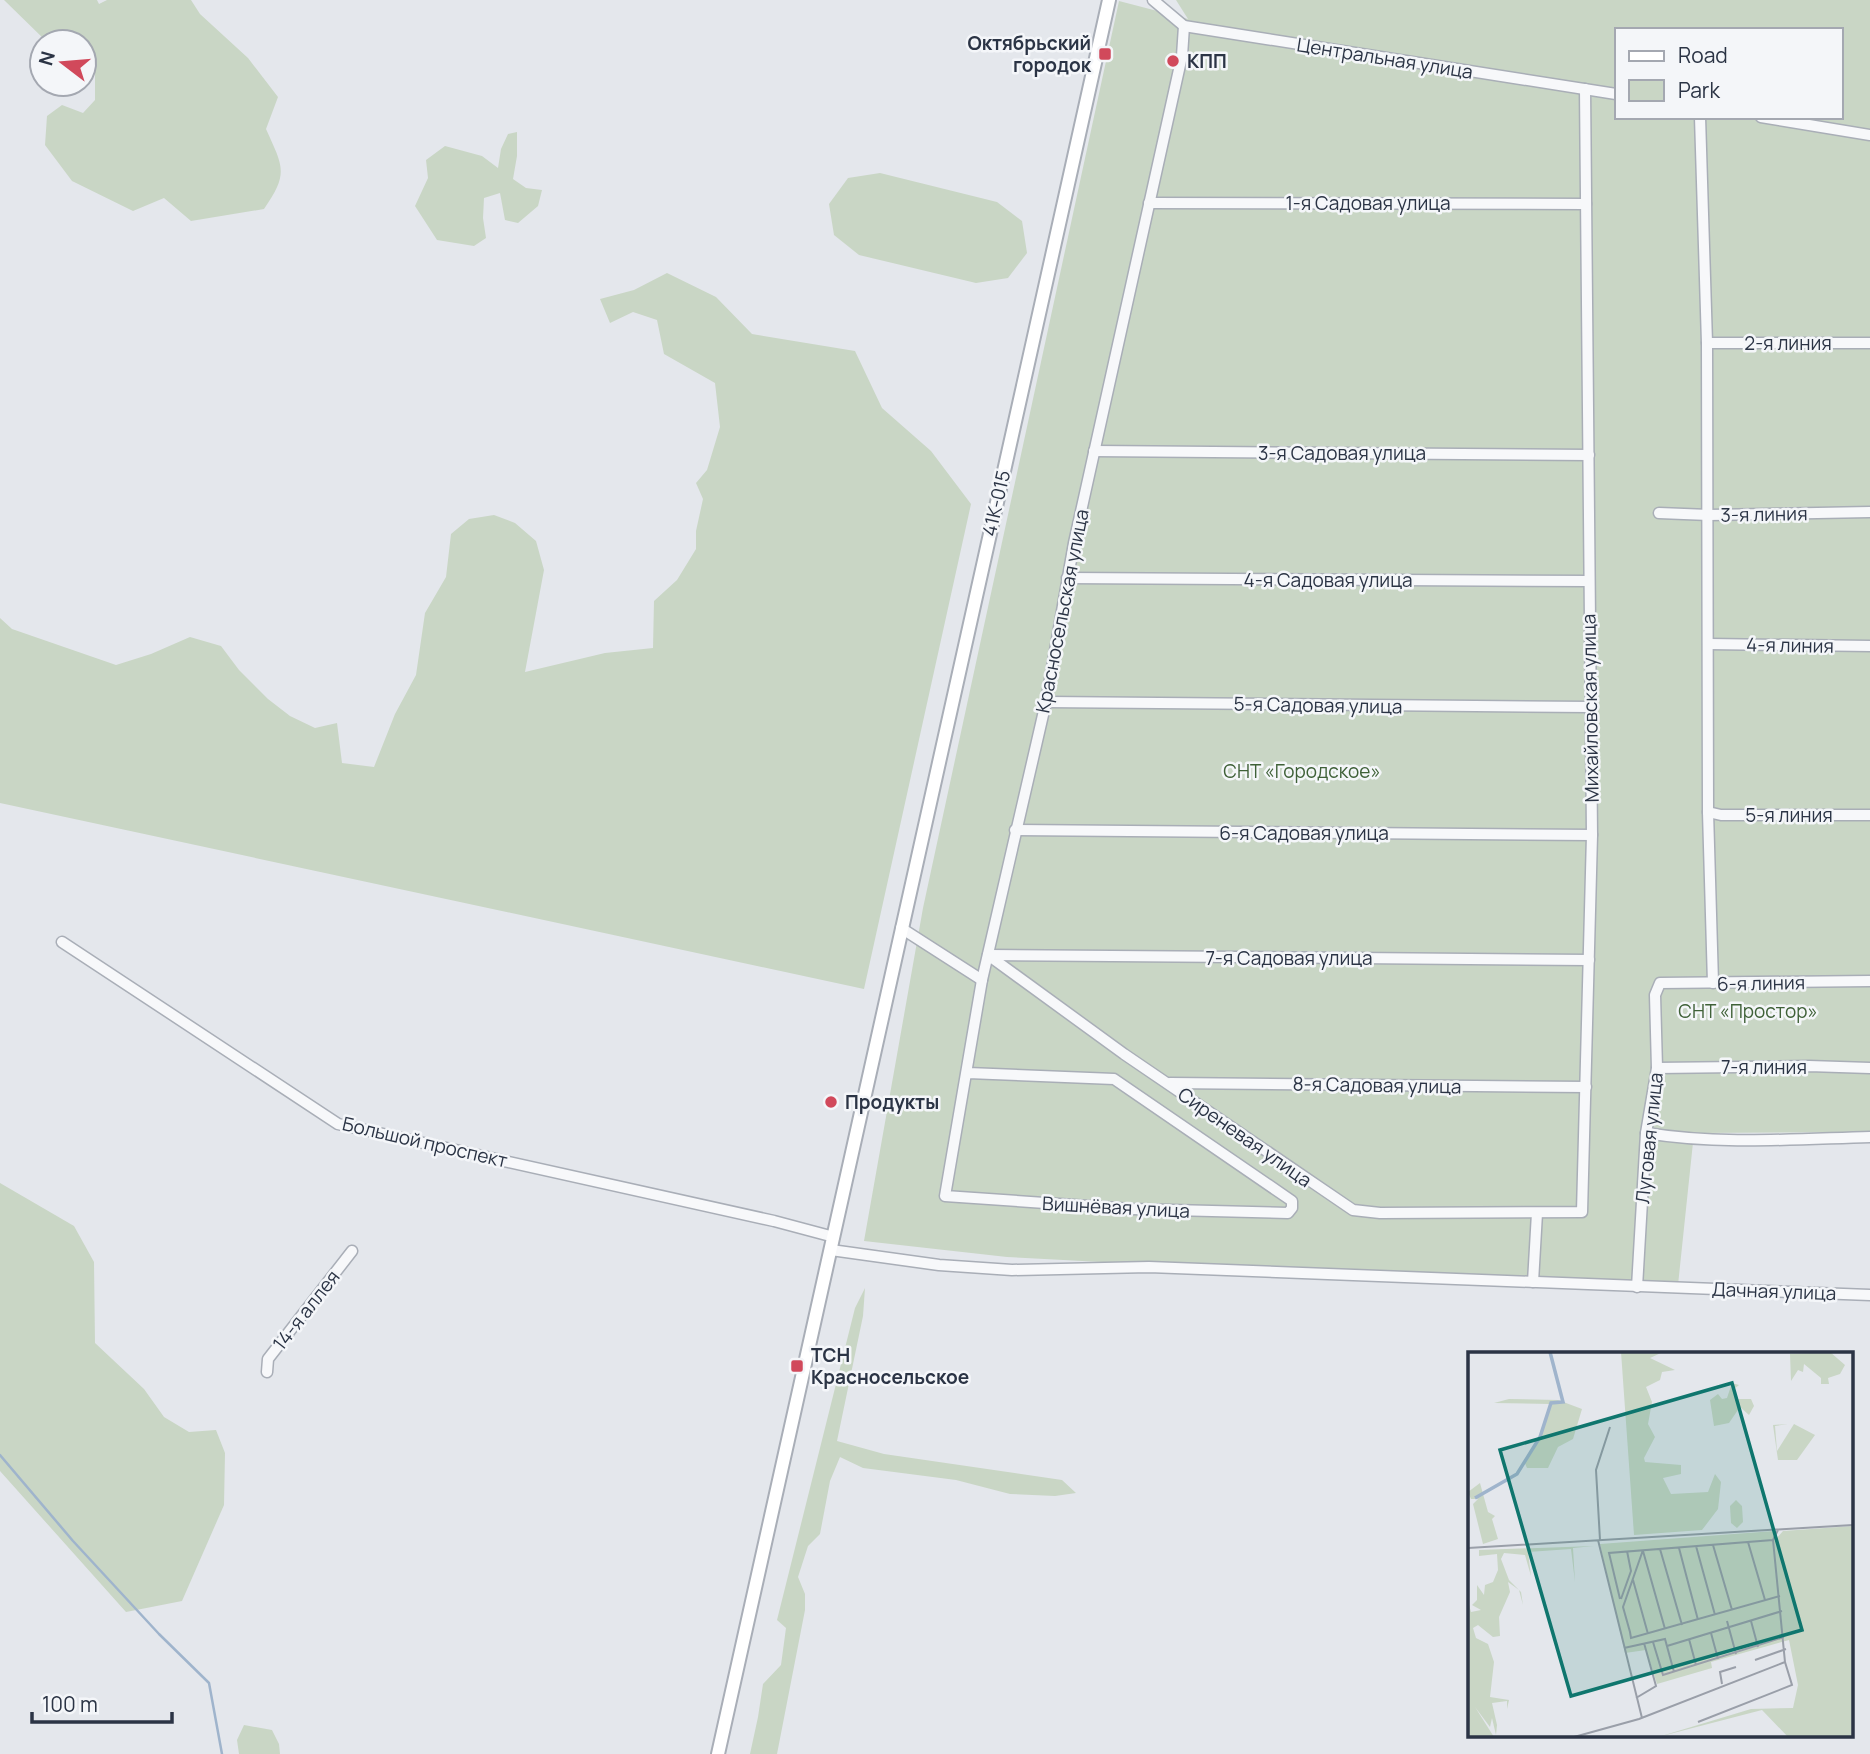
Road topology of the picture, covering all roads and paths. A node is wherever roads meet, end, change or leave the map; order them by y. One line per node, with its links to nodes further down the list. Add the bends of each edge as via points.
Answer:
1 (1109, 0): 28 (main road, 41К-015)
2 (1153, 0): 3 (street)
3 (1184, 26): 4 (street, Центральная улица); 9 (street, Красносельская улица, via 1182,56)
4 (1585, 89): 5 (street, Центральная улица); 10 (street, Михайловская улица)
5 (1615, 94)
6 (1700, 119): 11 (street)
7 (1773, 119): 8 (street)
8 (1870, 135)
9 (1149, 202): 10 (street, 1-я Садовая улица); 13 (street, Красносельская улица)
10 (1586, 204): 14 (street, Михайловская улица)
11 (1707, 343): 12 (street, 2-я линия); 17 (street)
12 (1870, 343)
13 (1094, 451): 14 (street, 3-я Садовая улица); 18 (street, Красносельская улица)
14 (1589, 455): 19 (street, Михайловская улица)
15 (1870, 512): 17 (street, 3-я линия)
16 (1659, 513): 17 (street, 3-я линия)
17 (1709, 515): 20 (street)
18 (1067, 578): 19 (street, 4-я Садовая улица); 22 (street, Красносельская улица)
19 (1589, 582): 23 (street, Михайловская улица)
20 (1709, 644): 21 (street, 4-я линия); 24 (street)
21 (1870, 646)
22 (1046, 702): 23 (street, 5-я Садовая улица); 26 (street, Красносельская улица)
23 (1590, 707): 27 (street, Михайловская улица)
24 (1708, 812): 25 (street, 5-я линия); 34 (street)
25 (1870, 815)
26 (1015, 830): 27 (street, 6-я Садовая улица); 30 (street, Красносельская улица)
27 (1592, 835): 31 (street, Михайловская улица)
28 (901, 928): 32 (street); 45 (main road, 41К-015)
29 (62, 942): 45 (street, Большой проспект, via 338,1124 774,1221)
30 (988, 956): 31 (street, 7-я Садовая улица); 32 (street, Красносельская улица); 39 (street, Сиреневая улица)
31 (1589, 960): 40 (street, Михайловская улица)
32 (982, 980): 38 (street, Красносельская улица)
33 (1870, 981): 34 (street, 6-я линия)
34 (1713, 984): 35 (street, 6-я линия, via 1668,982)
35 (1656, 989): 36 (street, Луговая улица)
36 (1657, 1068): 37 (street, 7-я линия); 41 (street, Луговая улица)
37 (1870, 1068)
38 (968, 1073): 43 (street, Красносельская улица); 43 (street, Вишнёвая улица, via 1114,1079 1292,1201 1292,1208 1288,1213 1132,1209)
39 (1168, 1083): 40 (street, 8-я Садовая улица); 44 (street, Сиреневая улица, via 1353,1210)
40 (1586, 1087): 44 (street, Михайловская улица, via 1581,1212)
41 (1646, 1133): 42 (street, via 1729,1140); 48 (street, Луговая улица)
42 (1870, 1138)
43 (945, 1196)
44 (1537, 1213): 47 (street)
45 (832, 1243): 47 (street, Большой проспект, via 939,1265 1012,1270 1149,1267); 51 (main road, 41К-015)
46 (352, 1251): 50 (street, 14-я аллея, via 268,1359)
47 (1533, 1282): 48 (street, Дачная улица)
48 (1637, 1287): 49 (street, Дачная улица)
49 (1870, 1295)
50 (267, 1372)
51 (718, 1754)

